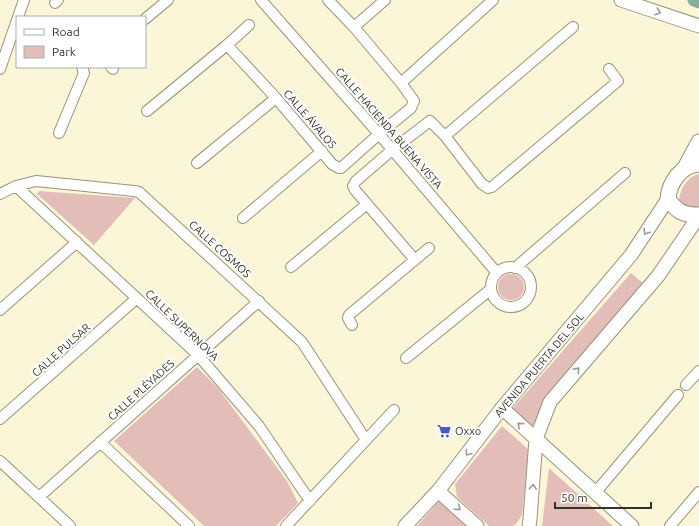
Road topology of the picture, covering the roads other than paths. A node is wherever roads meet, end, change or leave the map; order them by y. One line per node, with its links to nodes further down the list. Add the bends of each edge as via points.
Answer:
1 (24, 0): 8 (street)
2 (261, 0): 24 (street, CALLE HACIENDA BUENA VISTA)
3 (328, 0): 13 (street)
4 (385, 0): 13 (street)
5 (493, 0): 20 (street)
6 (621, 0): 12 (street, one-way to 12)
7 (166, 1): 9 (street)
8 (18, 16)
9 (146, 17)
10 (16, 25): 15 (street)
11 (249, 25): 16 (street)
12 (699, 26)
13 (354, 27): 20 (street)
14 (574, 27): 25 (street)
15 (14, 39): 18 (street)
16 (227, 45): 21 (street, CALLE ÁVALOS); 22 (street)
17 (82, 68): 23 (street, via 84,73)
18 (0, 69)
19 (610, 69): 25 (street, via 618,81 495,186 488,188 482,184)
20 (401, 83): 24 (street, via 413,98 413,106)
21 (276, 98): 28 (street, CALLE ÁVALOS); 29 (street)
22 (147, 111)
23 (59, 132)
24 (379, 134): 27 (street, CALLE HACIENDA BUENA VISTA); 28 (street, CALLE ÁVALOS, via 341,168 332,164)
25 (445, 136): 27 (street, via 430,121)
26 (699, 142): 30 (main road)
27 (392, 150): 35 (street, via 353,186); 43 (street, CALLE HACIENDA BUENA VISTA)
28 (322, 151): 37 (street)
29 (197, 163)
30 (692, 166): 34 (main road, via 674,179 668,192)
31 (625, 173): 42 (street)
32 (16, 186): 33 (street, CALLE COSMOS); 38 (street, CALLE SUPERNOVA); 46 (street, CALLE COSMOS, via 36,181 139,192)
33 (0, 194)
34 (668, 199): 36 (main road, via 677,211); 54 (street, AVENIDA PUERTA DEL SOL, one-way to 54, via 631,255)
35 (367, 204): 40 (street); 41 (street)
36 (699, 215): 57 (street, one-way to 36, via 550,402 658,276)
37 (243, 218)
38 (76, 242): 45 (street, CALLE SUPERNOVA); 47 (street)
39 (429, 248): 40 (street)
40 (415, 260): 48 (street, via 349,315)
41 (291, 267)
42 (515, 268): 43 (street, via 506,268); 44 (street, via 521,270 528,278 530,290 526,300 516,306 505,306 496,300)
43 (497, 273): 44 (street, via 492,280)
44 (491, 289): 50 (street)
45 (137, 298): 49 (street, CALLE SUPERNOVA); 56 (street, CALLE PULSAR)
46 (259, 301): 49 (street, CALLE PLÉYADES); 58 (street, CALLE COSMOS, via 302,342)
47 (0, 310)
48 (352, 325)
49 (198, 354): 59 (street, CALLE PLÉYADES); 65 (street, CALLE SUPERNOVA, via 259,426)
50 (406, 358)
51 (699, 371): 52 (street)
52 (686, 385)
53 (678, 394): 63 (street)
54 (502, 408): 57 (street, one-way to 54); 61 (street, AVENIDA PUERTA DEL SOL, one-way to 61)
55 (394, 410): 58 (street)
56 (0, 419)
57 (536, 438): 63 (street); 66 (street, one-way to 57)
58 (366, 440): 65 (street)
59 (100, 442): 64 (street, CALLE PLÉYADES); 68 (street)
60 (0, 462): 64 (street)
61 (438, 491): 70 (street, AVENIDA PUERTA DEL SOL); 71 (street, one-way to 71)
62 (699, 492): 73 (street)
63 (595, 493): 72 (street)
64 (39, 496): 67 (street)
65 (310, 501): 69 (street)
66 (527, 524)
67 (70, 526)
68 (189, 526)
69 (286, 526)
70 (406, 526)
71 (477, 526)
72 (632, 526)
73 (670, 526)

